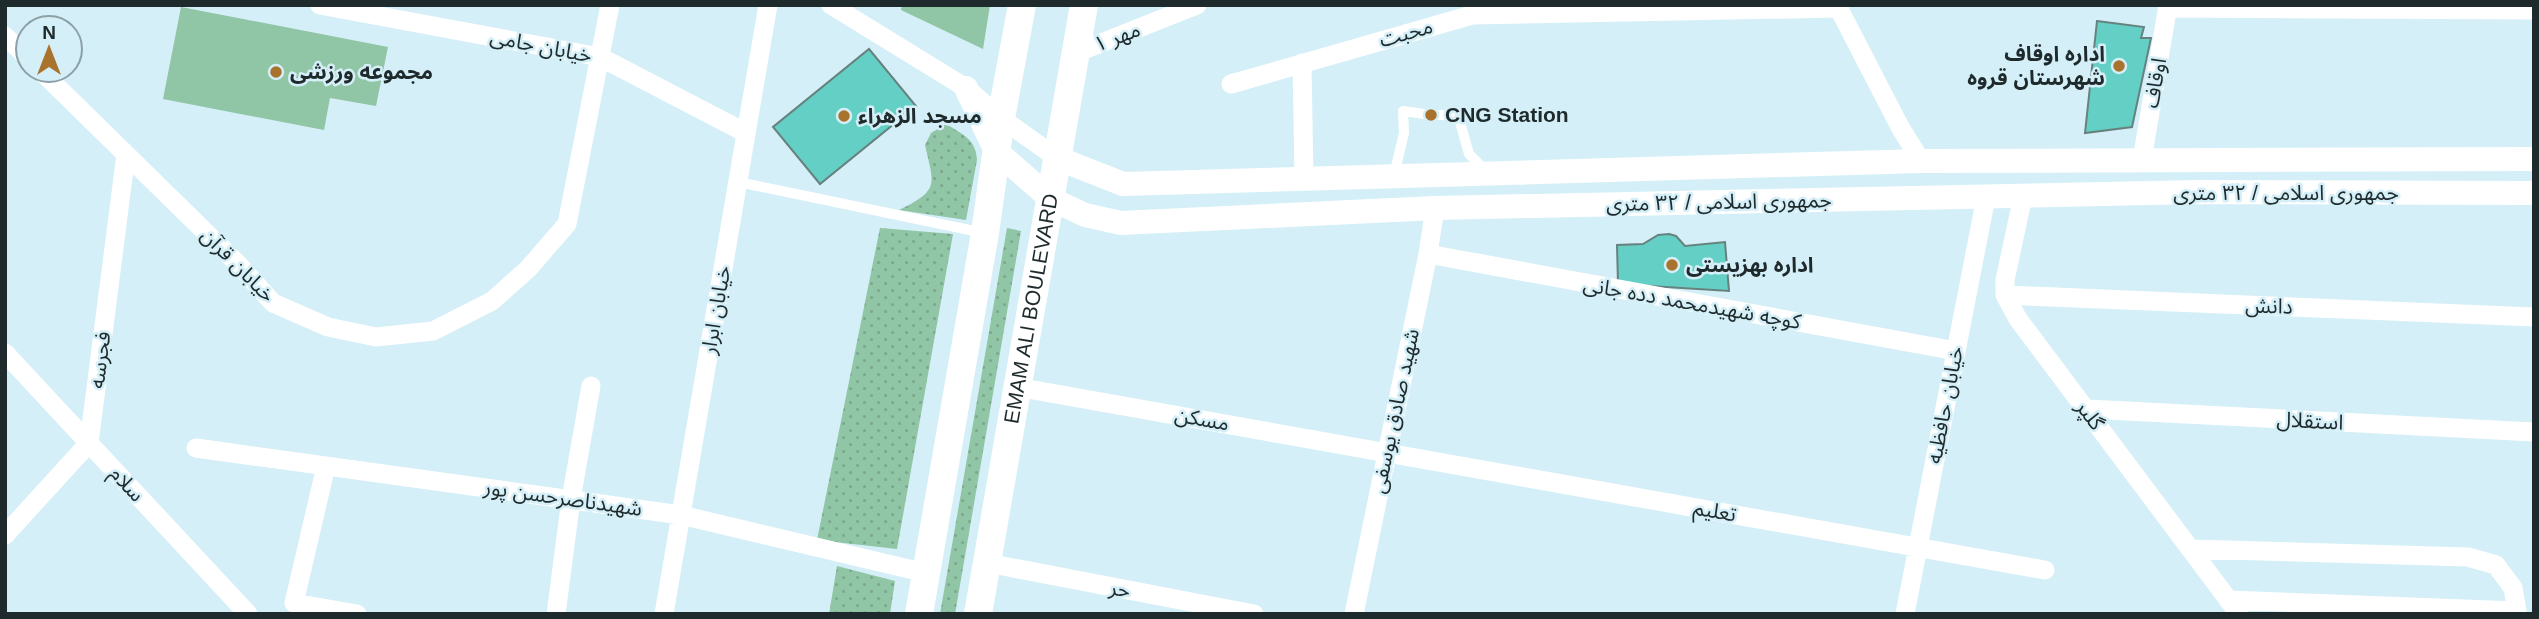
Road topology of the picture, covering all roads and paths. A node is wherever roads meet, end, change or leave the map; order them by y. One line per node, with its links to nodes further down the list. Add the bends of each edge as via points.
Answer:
1 (320, 5): 12 (street, خیابان جامی)
2 (610, 5): 12 (street, خیابان قرآن)
3 (768, 5): 18 (street, خیابان ابرار)
4 (831, 5): 16 (street)
5 (1022, 5): 17 (main road)
6 (1084, 5): 11 (main road, EMAM ALI BOULEVARD)
7 (1197, 5): 11 (street, مهر ۱)
8 (2168, 6): 10 (street); 23 (street, اوقاف)
9 (1838, 7): 13 (street, محبت, via 1472,15); 25 (street)
10 (2534, 10)
11 (1076, 53): 21 (main road, EMAM ALI BOULEVARD)
12 (600, 57): 18 (street, خیابان جامی); 20 (street, خیابان قرآن, via 567,224 492,301 433,331 376,337 328,327 273,303)
13 (1302, 63): 15 (street, محبت); 28 (street)
14 (54, 84): 20 (street, خیابان قرآن)
15 (1231, 84)
16 (966, 88): 17 (street); 19 (street, جمهوری اسلامی / ۳۲ متری)
17 (1001, 118): 19 (main road); 21 (street)
18 (746, 133): 29 (street, خیابان ابرار)
19 (996, 151): 34 (street, جمهوری اسلامی / ۳۲ متری); 36 (main road)
20 (126, 154): 46 (street, فجرسه)
21 (1057, 158): 28 (street, جمهوری اسلامی / ۳۲ متری, via 1123,184); 34 (main road, EMAM ALI BOULEVARD)
22 (2534, 159): 24 (street, جمهوری اسلامی / ۳۲ متری)
23 (2142, 160): 24 (street, جمهوری اسلامی / ۳۲ متری); 25 (street, جمهوری اسلامی / ۳۲ متری)
24 (2196, 160): 30 (street)
25 (1921, 161): 26 (street, جمهوری اسلامی / ۳۲ متری)
26 (1488, 173): 27 (street, جمهوری اسلامی / ۳۲ متری); 27 (lane, via 1469,155 1458,115 1402,111 1404,133)
27 (1394, 176): 28 (street, جمهوری اسلامی / ۳۲ متری)
28 (1304, 179)
29 (738, 182): 36 (lane); 51 (street, خیابان ابرار)
30 (2197, 192): 31 (street, جمهوری اسلامی / ۳۲ متری); 32 (street, جمهوری اسلامی / ۳۲ متری)
31 (2534, 193)
32 (2023, 196): 33 (street, جمهوری اسلامی / ۳۲ متری); 38 (street)
33 (1986, 197): 35 (street, جمهوری اسلامی / ۳۲ متری); 40 (street, خیابان حافظیه)
34 (1051, 199): 35 (street, جمهوری اسلامی / ۳۲ متری, via 1085,215 1121,223); 43 (main road, EMAM ALI BOULEVARD)
35 (1435, 208): 37 (street, شهید صادق یوسفی)
36 (985, 233): 57 (main road)
37 (1428, 254): 40 (street, کوچه شهیدمحمد دده جانی); 48 (street, شهید صادق یوسفی)
38 (2005, 295): 39 (street, دانش); 44 (street, گلپر)
39 (2534, 317)
40 (1956, 351): 53 (street, خیابان حافظیه)
41 (5, 353): 46 (street, سلام)
42 (591, 386): 50 (street)
43 (1017, 387): 48 (street, مسکن); 55 (main road, EMAM ALI BOULEVARD)
44 (2087, 409): 45 (street, استقلال); 54 (street, گلپر)
45 (2534, 432)
46 (89, 443): 52 (street); 59 (street, سلام)
47 (196, 448): 49 (street, شهیدناصرحسن پور)
48 (1386, 452): 53 (street, تعلیم); 66 (street, شهید صادق یوسفی)
49 (326, 466): 50 (street, شهیدناصرحسن پور); 60 (street, via 294,603)
50 (571, 499): 51 (street, شهیدناصرحسن پور); 61 (street)
51 (681, 514): 57 (street, شهیدناصرحسن پور); 62 (street, خیابان ابرار)
52 (5, 535)
53 (1918, 547): 56 (street, تعلیم); 67 (street, خیابان حافظیه)
54 (2190, 549): 58 (street, گلپر); 58 (street, via 2468,557 2496,565 2514,588 2517,611)
55 (987, 564): 64 (main road, EMAM ALI BOULEVARD); 65 (street, حر)
56 (2045, 570)
57 (926, 573): 63 (main road)
58 (2234, 607)
59 (248, 614)
60 (357, 614)
61 (556, 614)
62 (664, 614)
63 (919, 614)
64 (978, 614)
65 (1254, 614)
66 (1354, 614)
67 (1905, 614)

